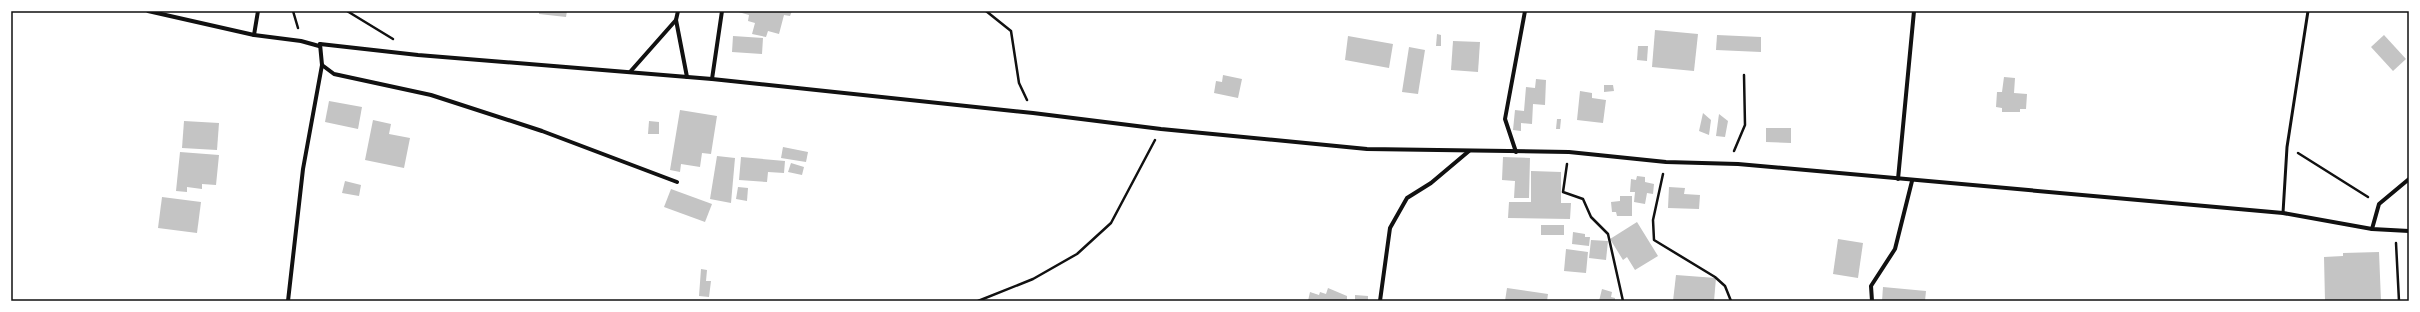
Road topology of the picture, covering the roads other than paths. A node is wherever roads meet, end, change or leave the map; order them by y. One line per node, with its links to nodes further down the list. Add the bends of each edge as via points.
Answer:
1 (148, 11): 9 (street)
2 (258, 11): 9 (street)
3 (678, 11): 8 (street)
4 (722, 11): 14 (street)
5 (1525, 11): 16 (street, via 1505,119)
6 (1914, 11): 17 (street)
7 (2308, 11): 21 (lane, via 2287,147)
8 (676, 20): 12 (street); 13 (street)
9 (254, 35): 10 (street, via 319,46)
10 (320, 44): 11 (street); 12 (street, via 418,55)
11 (322, 65): 20 (street, via 334,74 431,95 542,131); 24 (street, via 303,169)
12 (630, 72): 13 (street)
13 (687, 77): 14 (street)
14 (712, 79): 15 (street, via 1161,129 1367,149)
15 (1469, 151): 16 (street); 25 (street, via 1431,183 1407,198 1390,228)
16 (1516, 152): 17 (street, via 1569,152 1666,162 1738,164)
17 (1898, 179): 19 (street)
18 (2409, 179): 22 (street, via 2379,204)
19 (1912, 181): 21 (street); 26 (street, via 1895,249 1870,286)
20 (677, 182)
21 (2283, 213): 22 (street)
22 (2372, 228): 23 (street)
23 (2409, 231)
24 (288, 301)
25 (1380, 301)
26 (1872, 301)

